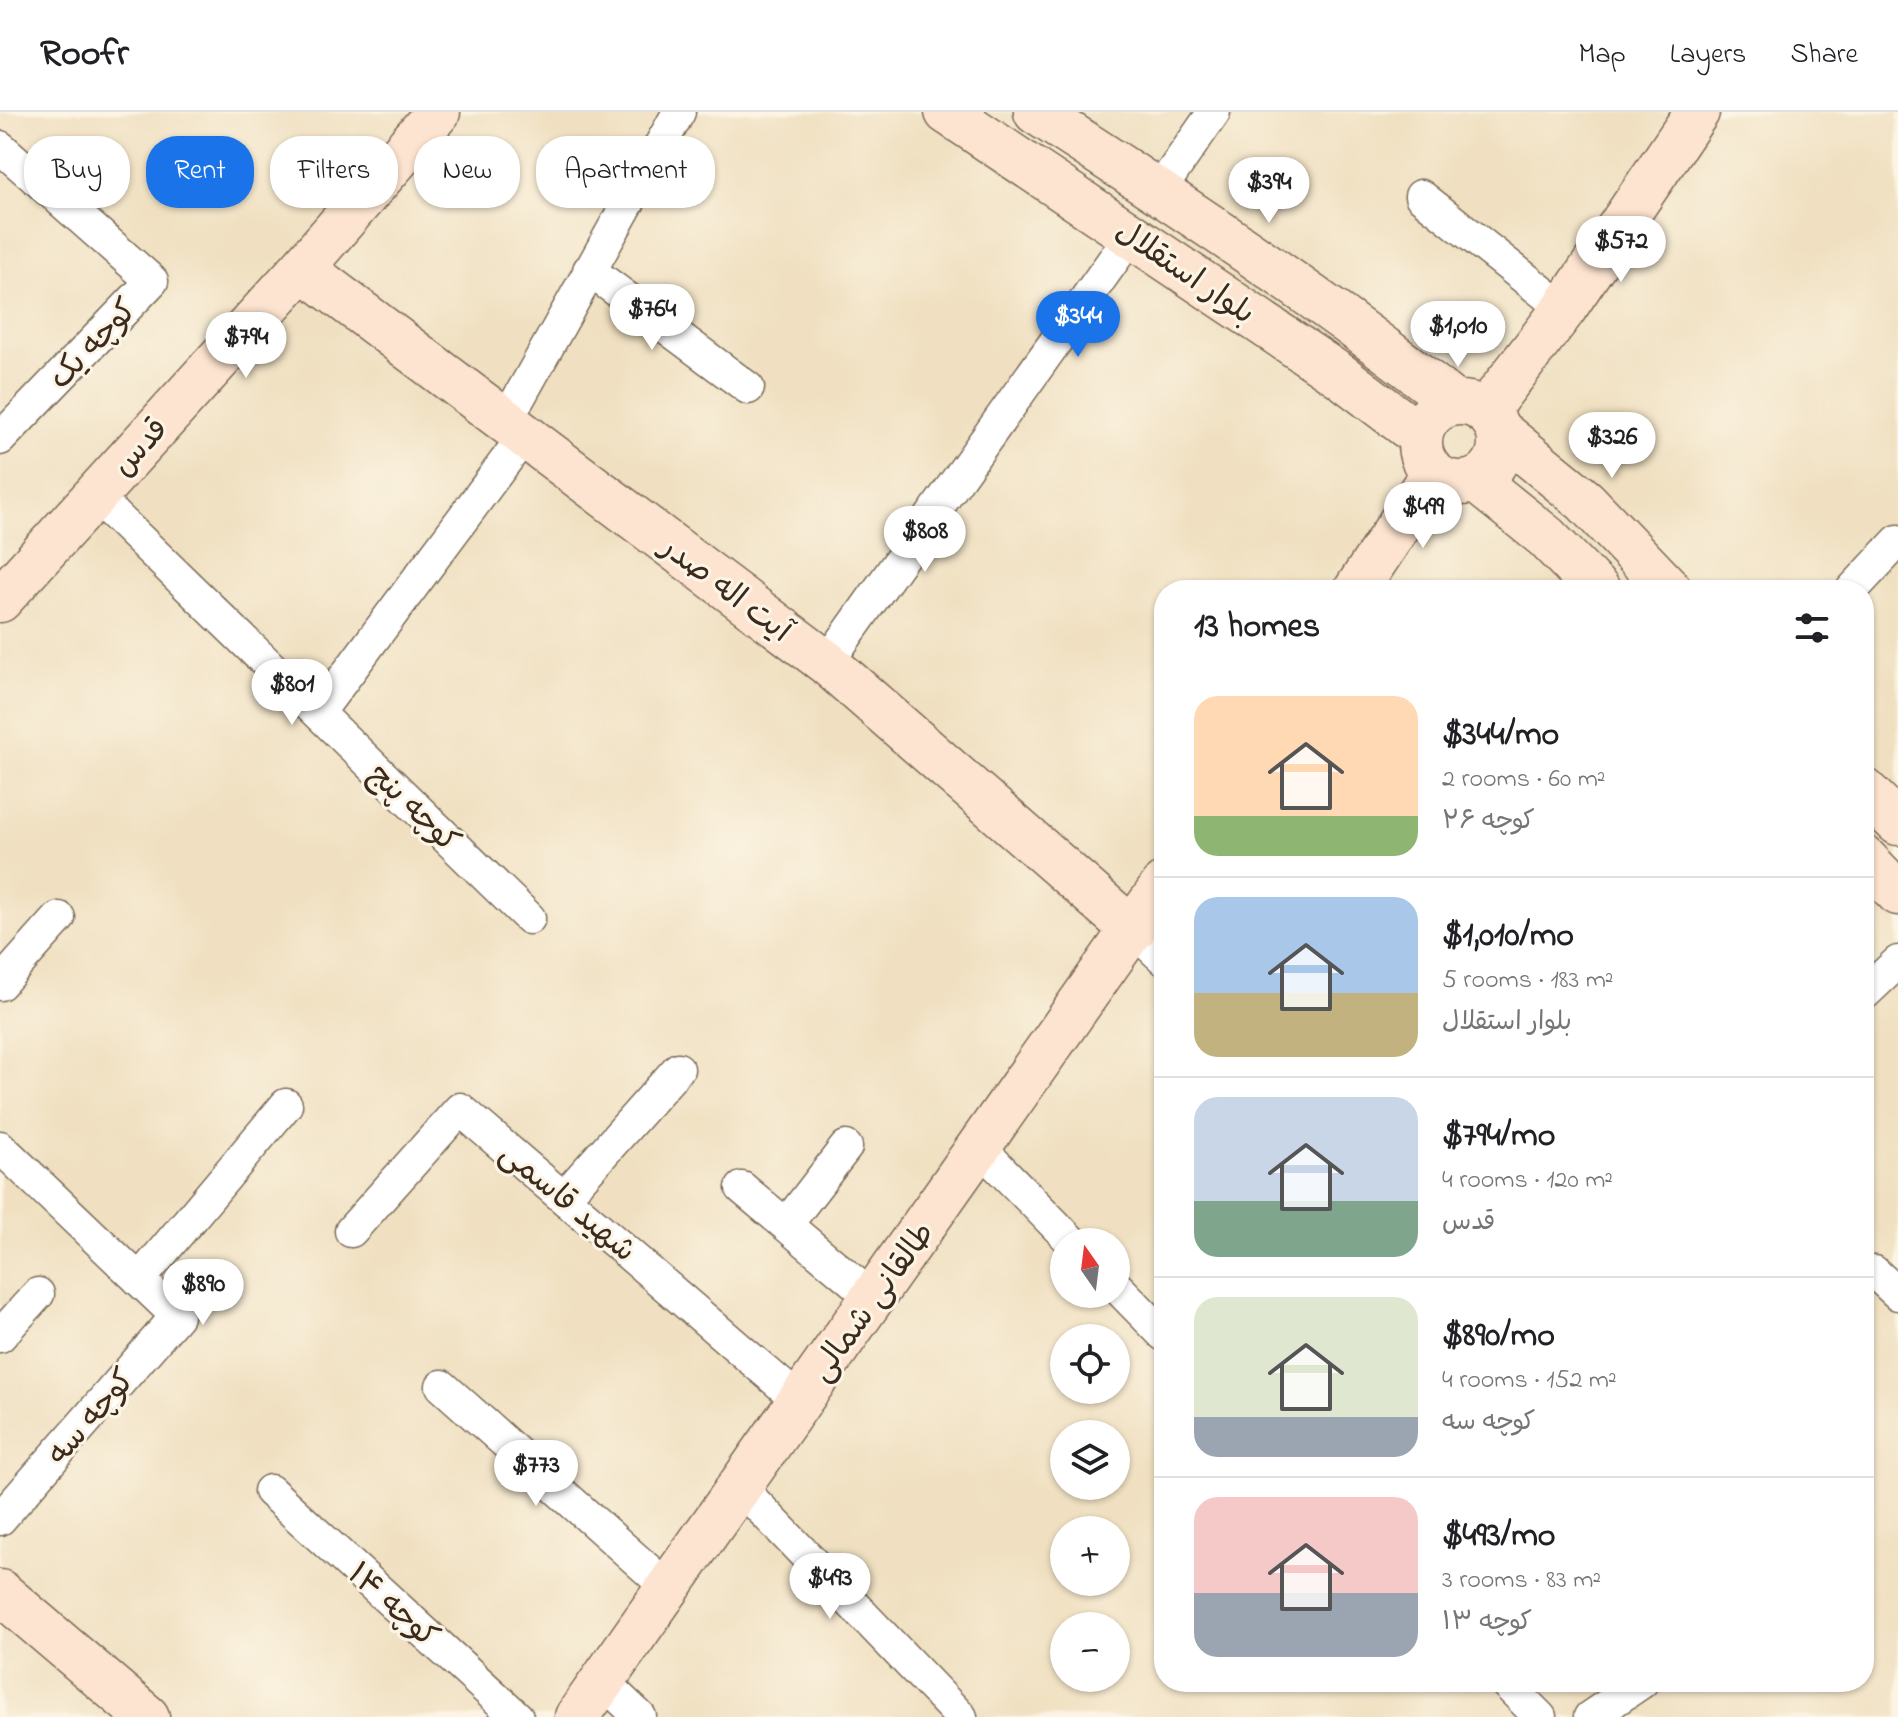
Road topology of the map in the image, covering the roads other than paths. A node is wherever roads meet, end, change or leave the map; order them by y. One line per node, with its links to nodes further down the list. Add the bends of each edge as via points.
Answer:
1 (438, 112): 11 (main road, قدس)
2 (679, 112): 12 (street)
3 (947, 112): 10 (main road, بلوار استقلال)
4 (1036, 112): 8 (main road, بلوار استقلال)
5 (1214, 112): 8 (street)
6 (1697, 112): 13 (main road)
7 (0, 147): 17 (street, کوچه یک, via 152,281)
8 (1159, 191): 15 (main road, بلوار استقلال)
9 (1421, 196): 13 (street)
10 (1132, 234): 18 (main road, بلوار استقلال, via 1341,376); 27 (street)
11 (302, 268): 16 (main road, آیت اله صدر); 20 (main road, قدس)
12 (589, 270): 14 (street); 16 (street)
13 (1564, 309): 15 (main road)
14 (748, 388)
15 (1479, 415): 18 (main road, via 1432,414); 19 (main road, via 1496,459); 24 (main road, بلوار استقلال, via 1585,501)
16 (515, 428): 27 (main road, آیت اله صدر); 28 (street)
17 (0, 439)
18 (1426, 455): 19 (main road, via 1446,481); 22 (main road)
19 (1475, 480): 23 (main road, via 1546,537)
20 (94, 495): 26 (main road, قدس); 28 (street, کوچه پنج)
21 (1898, 541): 25 (street)
22 (1361, 580)
23 (1588, 580)
24 (1660, 580)
25 (1861, 580)
26 (0, 600)
27 (827, 663): 36 (main road, آیت اله صدر)
28 (318, 713): 34 (street, کوچه پنج)
29 (1874, 800): 30 (main road)
30 (1898, 823)
31 (1874, 868): 32 (main road)
32 (1898, 893)
33 (59, 918): 38 (street)
34 (529, 918)
35 (1154, 925): 36 (main road, طالقانی شمالی)
36 (1149, 945): 44 (main road, طالقانی شمالی)
37 (1898, 962): 39 (street)
38 (0, 984)
39 (1874, 985)
40 (678, 1069): 46 (street)
41 (286, 1105): 51 (street)
42 (0, 1147): 51 (street, کوچه سه)
43 (846, 1147): 47 (street)
44 (980, 1148): 48 (street); 54 (main road, طالقانی شمالی)
45 (742, 1188): 47 (street)
46 (564, 1197): 49 (street, شهید قاسمی, via 460,1109); 59 (street, شهید قاسمی)
47 (786, 1225): 54 (street)
48 (1058, 1228)
49 (351, 1231)
50 (1874, 1272): 53 (street)
51 (139, 1280): 62 (street, کوچه سه, via 177,1316)
52 (38, 1294): 57 (street)
53 (1898, 1294)
54 (873, 1298): 59 (main road, طالقانی شمالی)
55 (1130, 1300): 56 (street)
56 (1154, 1325)
57 (0, 1336)
58 (442, 1386): 63 (street)
59 (800, 1401): 60 (main road, طالقانی شمالی)
60 (740, 1487): 63 (main road, طالقانی شمالی); 72 (street)
61 (270, 1491): 69 (street, کوچه ۱۴)
62 (0, 1519)
63 (668, 1588): 65 (main road, طالقانی شمالی)
64 (0, 1592): 68 (main road)
65 (602, 1681): 70 (main road, طالقانی شمالی); 71 (street)
66 (1515, 1692): 73 (street)
67 (1627, 1692): 74 (street)
68 (147, 1717)
69 (517, 1717)
70 (577, 1717)
71 (640, 1717)
72 (961, 1717)
73 (1540, 1717)
74 (1590, 1717)

